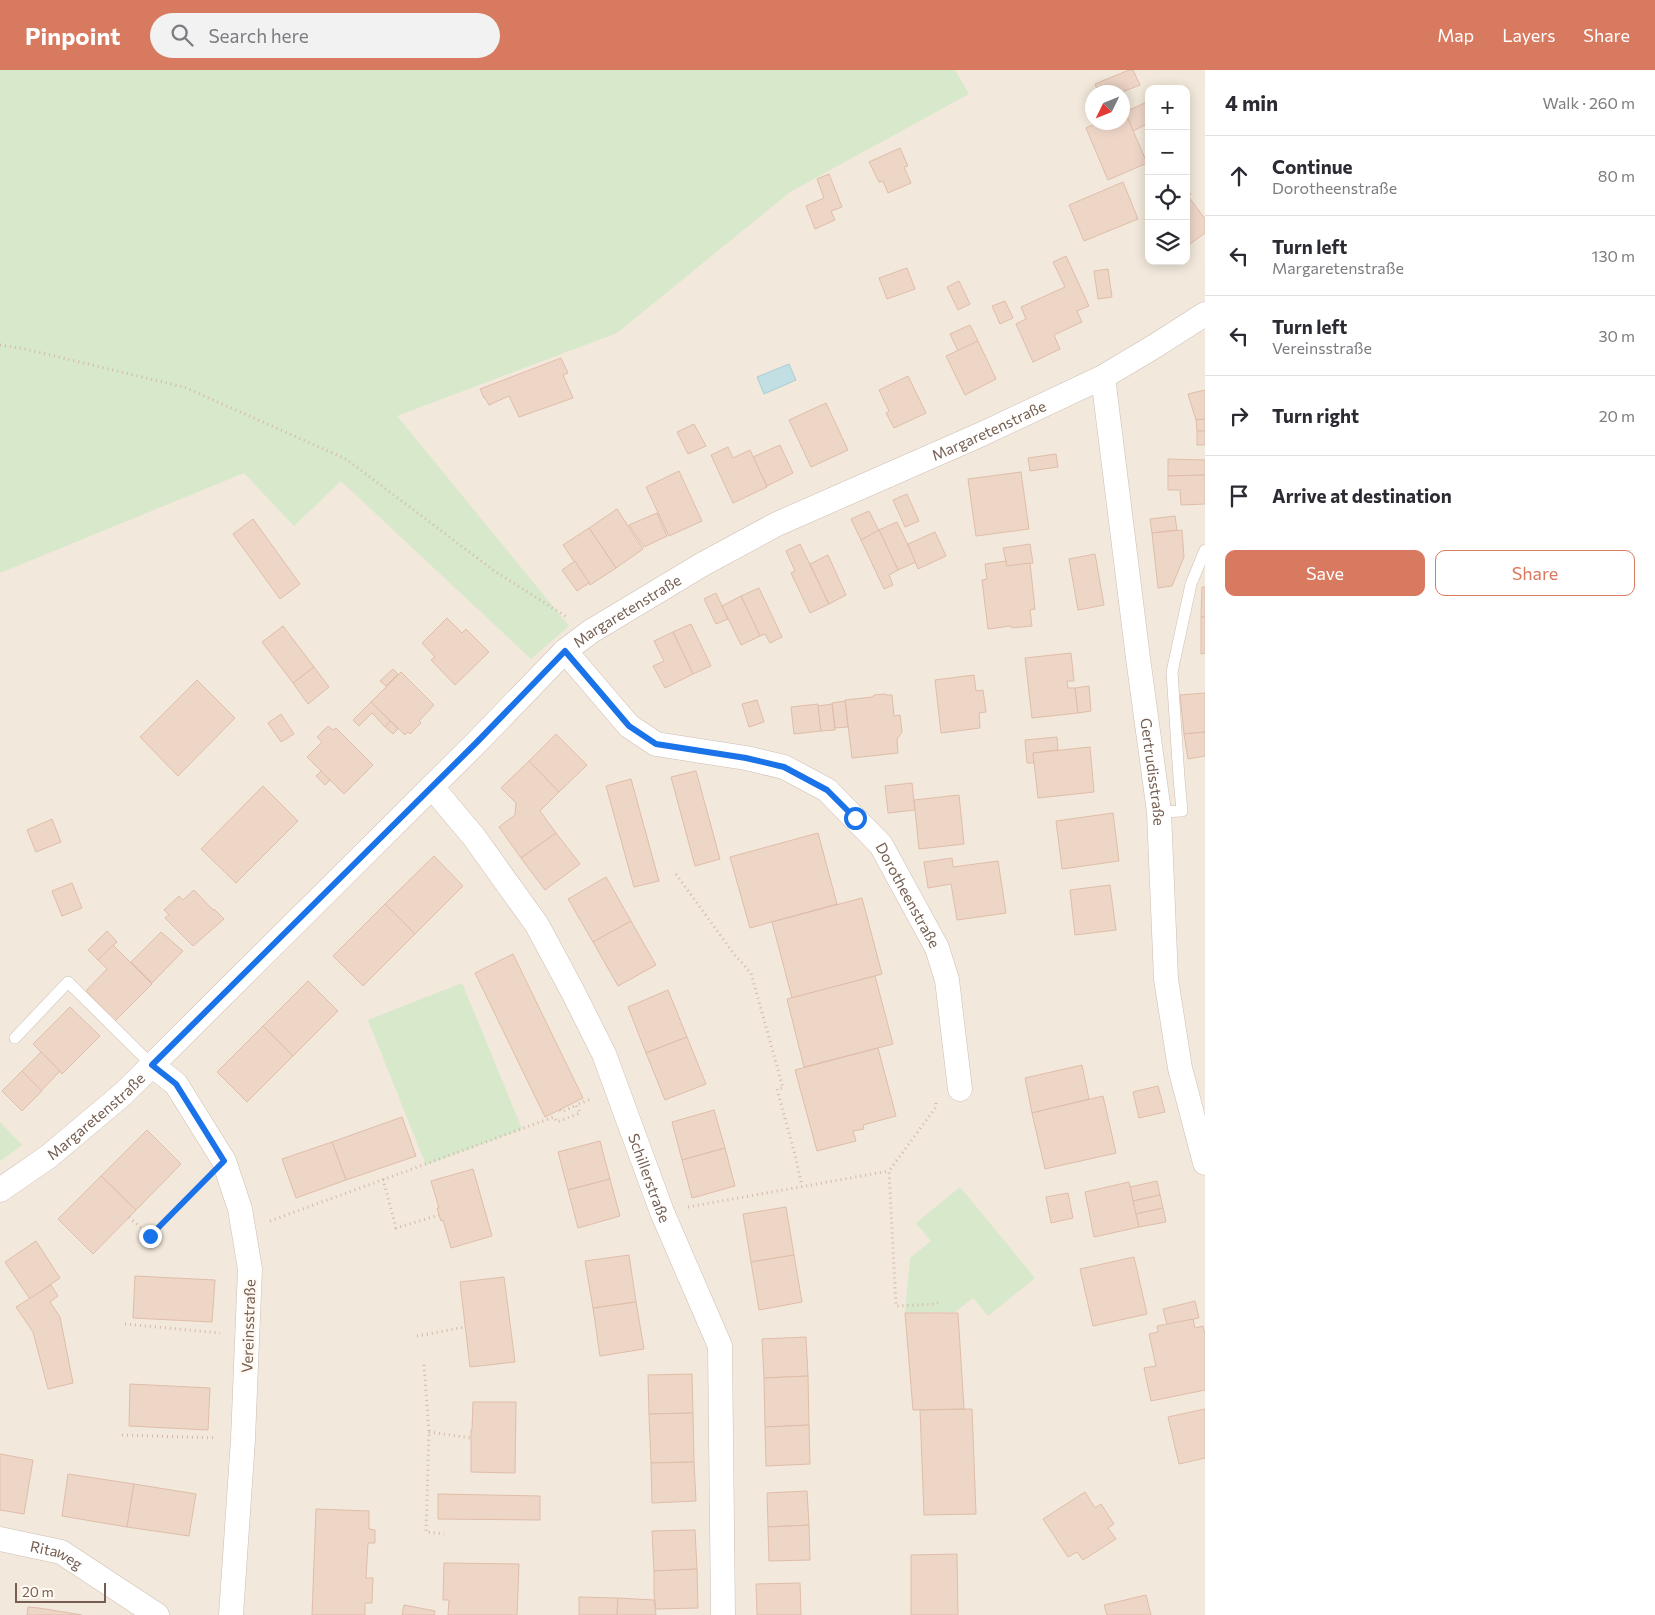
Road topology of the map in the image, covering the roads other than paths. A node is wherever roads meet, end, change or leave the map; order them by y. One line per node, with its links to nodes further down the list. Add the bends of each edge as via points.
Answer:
1 (1204, 319): 2 (street, Margaretenstraße)
2 (1103, 377): 4 (street, Margaretenstraße, via 777,524 703,564 590,632); 6 (street, Gertrudisstraße)
3 (1205, 550): 6 (lane, via 1191,584 1172,672 1182,810)
4 (565, 651): 5 (street, Margaretenstraße); 9 (street, Dorotheenstraße, via 629,726 656,744 784,767 827,790 881,845 937,948 947,980)
5 (432, 788): 8 (street, Margaretenstraße); 15 (street, Schillerstraße, via 474,837 537,925 573,992 604,1054 662,1212 720,1346)
6 (1159, 812): 10 (street, Gertrudisstraße, via 1166,979 1180,1068)
7 (16, 1038): 8 (lane, via 68,982)
8 (152, 1065): 11 (street, Margaretenstraße, via 123,1094 48,1157); 14 (street, Vereinsstraße, via 176,1084 224,1161 240,1209 250,1269)
9 (960, 1089)
10 (1205, 1163)
11 (0, 1190)
12 (0, 1539): 13 (street, Ritaweg, via 62,1552)
13 (157, 1615)
14 (231, 1615)
15 (723, 1615)

